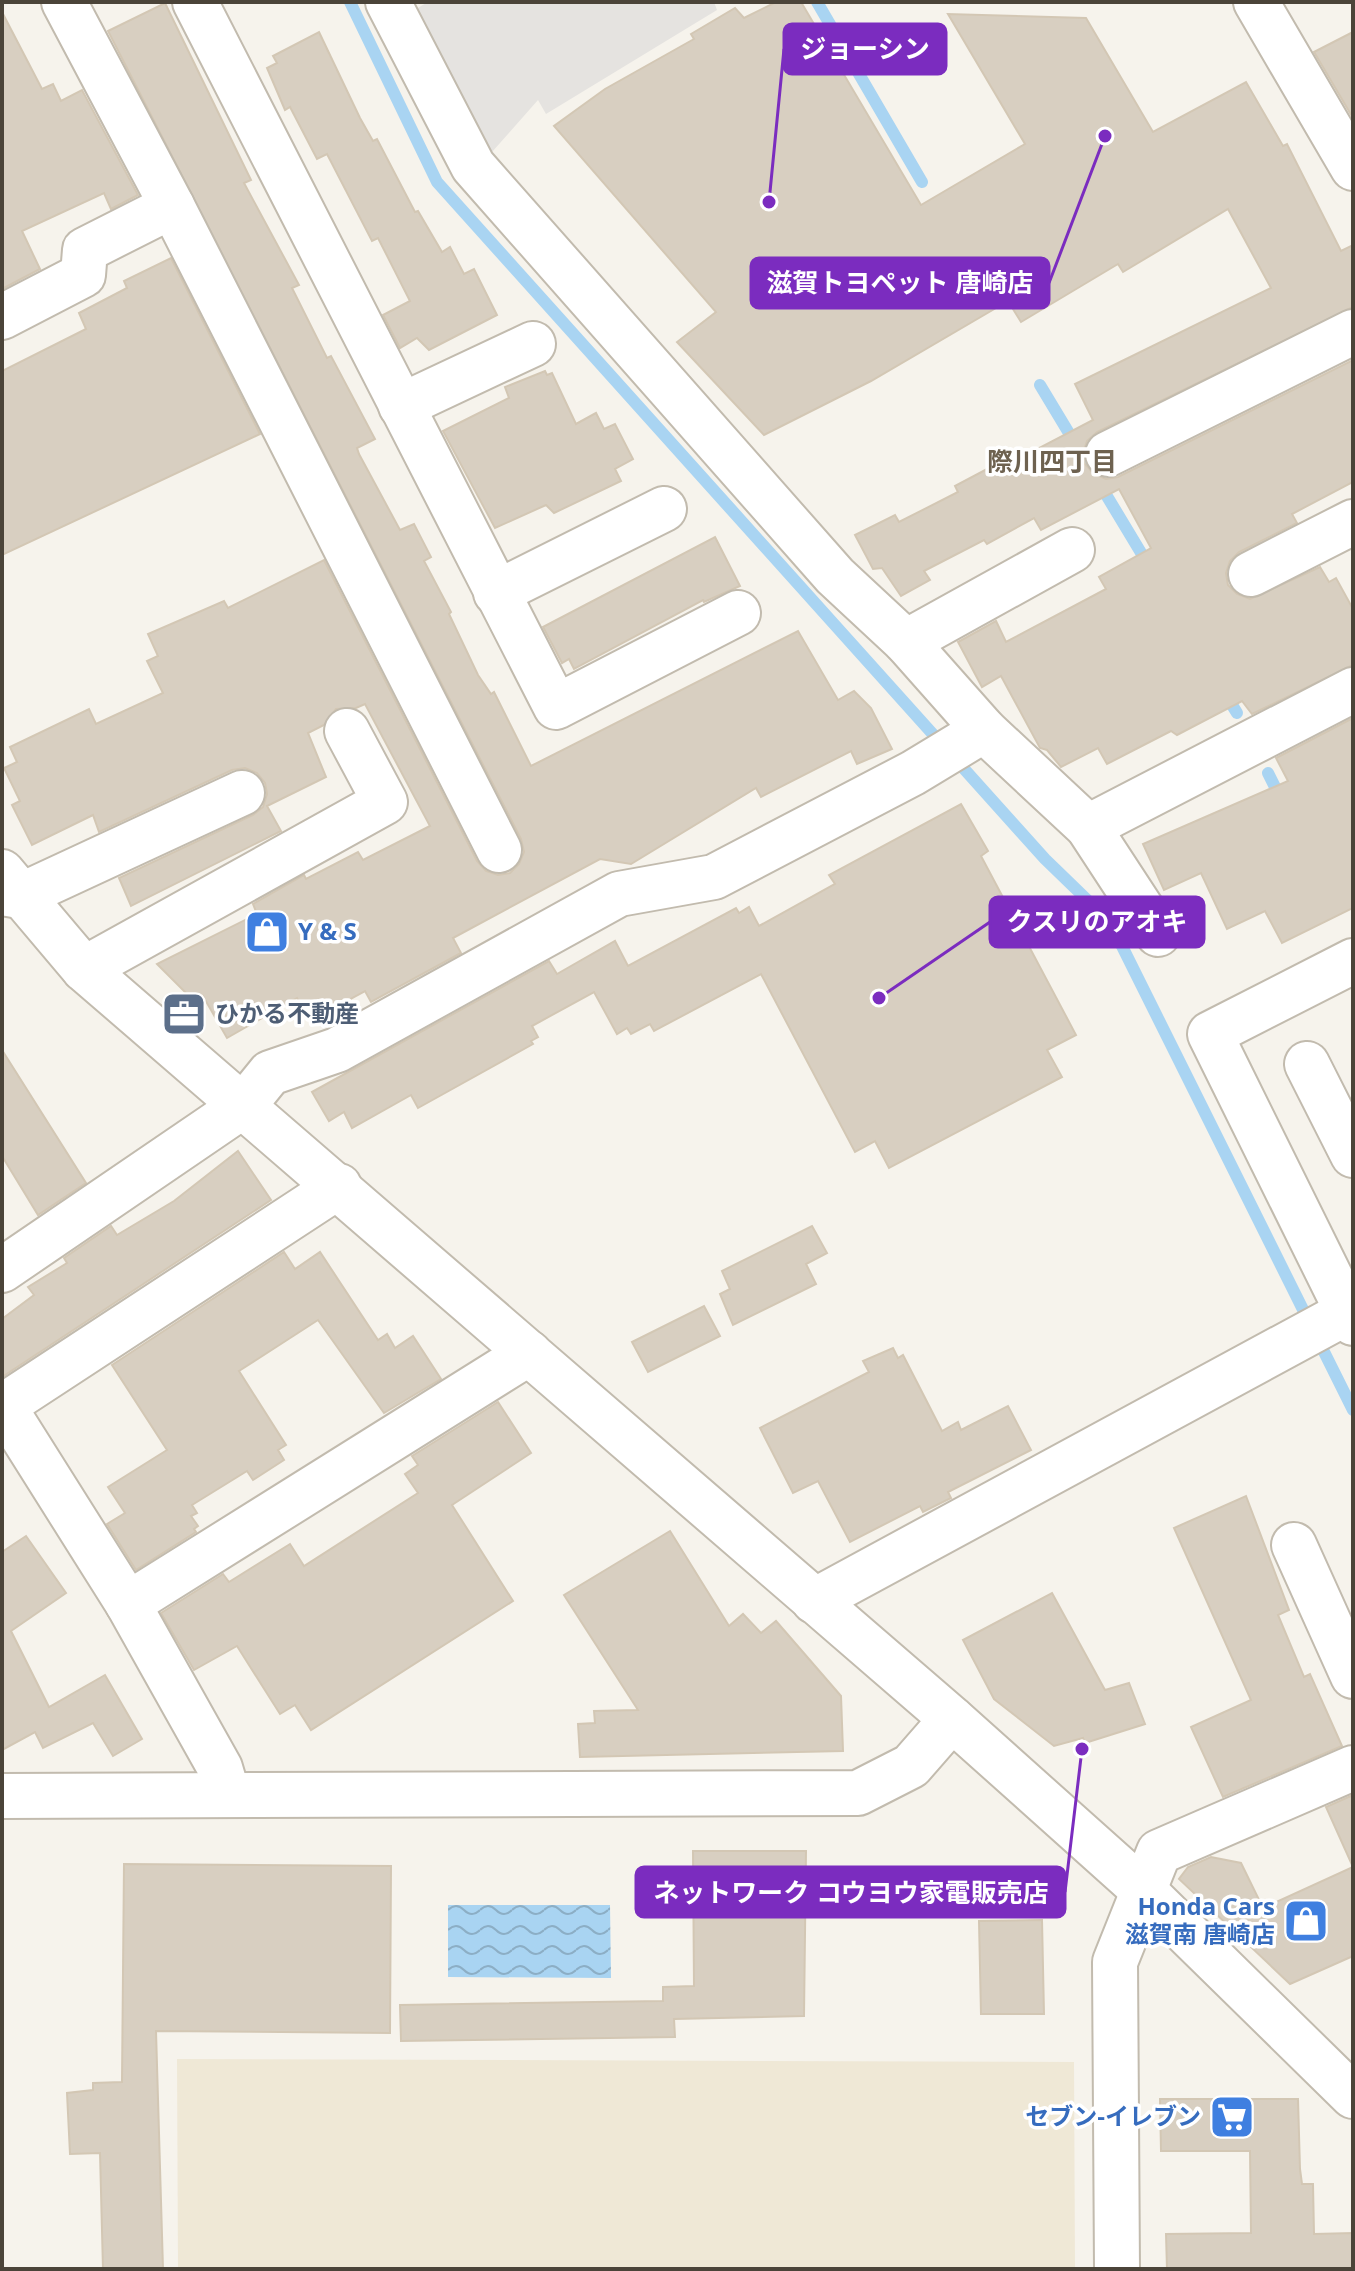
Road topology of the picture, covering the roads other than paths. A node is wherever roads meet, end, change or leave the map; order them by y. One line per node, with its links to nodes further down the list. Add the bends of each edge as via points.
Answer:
1 (64, 2): 6 (street)
2 (195, 2): 10 (street)
3 (388, 2): 18 (street, via 473,166 835,576)
4 (1256, 2): 5 (street)
5 (1353, 168)
6 (172, 206): 7 (street, via 85,250 83,275); 24 (street)
7 (2, 317)
8 (1353, 332): 11 (street)
9 (533, 344): 10 (street)
10 (401, 406): 16 (street)
11 (1108, 454)
12 (664, 509): 16 (street)
13 (1353, 522): 15 (street)
14 (1072, 550): 18 (street)
15 (1251, 574)
16 (496, 593): 17 (street, via 556,707)
17 (738, 613)
18 (906, 642): 21 (street)
19 (1353, 690): 23 (street)
20 (347, 731): 28 (street, via 385,802)
21 (979, 732): 23 (street); 30 (street, via 714,877 619,894 337,1050 270,1073)
22 (242, 793): 25 (street)
23 (1088, 827): 26 (street)
24 (499, 850)
25 (8, 887): 28 (street)
26 (1158, 934)
27 (1353, 961): 34 (street, via 1210,1034)
28 (84, 969): 30 (street)
29 (1307, 1064): 31 (street)
30 (244, 1105): 32 (street); 33 (street)
31 (1353, 1155)
32 (339, 1186): 35 (street); 36 (street)
33 (2, 1270)
34 (1348, 1315): 38 (street)
35 (529, 1353): 38 (street); 39 (street)
36 (3, 1408): 39 (street)
37 (1294, 1545): 40 (street)
38 (814, 1601): 41 (street)
39 (128, 1604): 43 (street, via 220,1768)
40 (1353, 1676)
41 (952, 1719): 43 (street, via 911,1766 858,1793); 45 (street)
42 (1353, 1768): 45 (street, via 1159,1852)
43 (228, 1795): 44 (street)
44 (2, 1796)
45 (1142, 1889): 46 (street); 47 (street, via 1115,1962)
46 (1353, 2096)
47 (1117, 2269)

